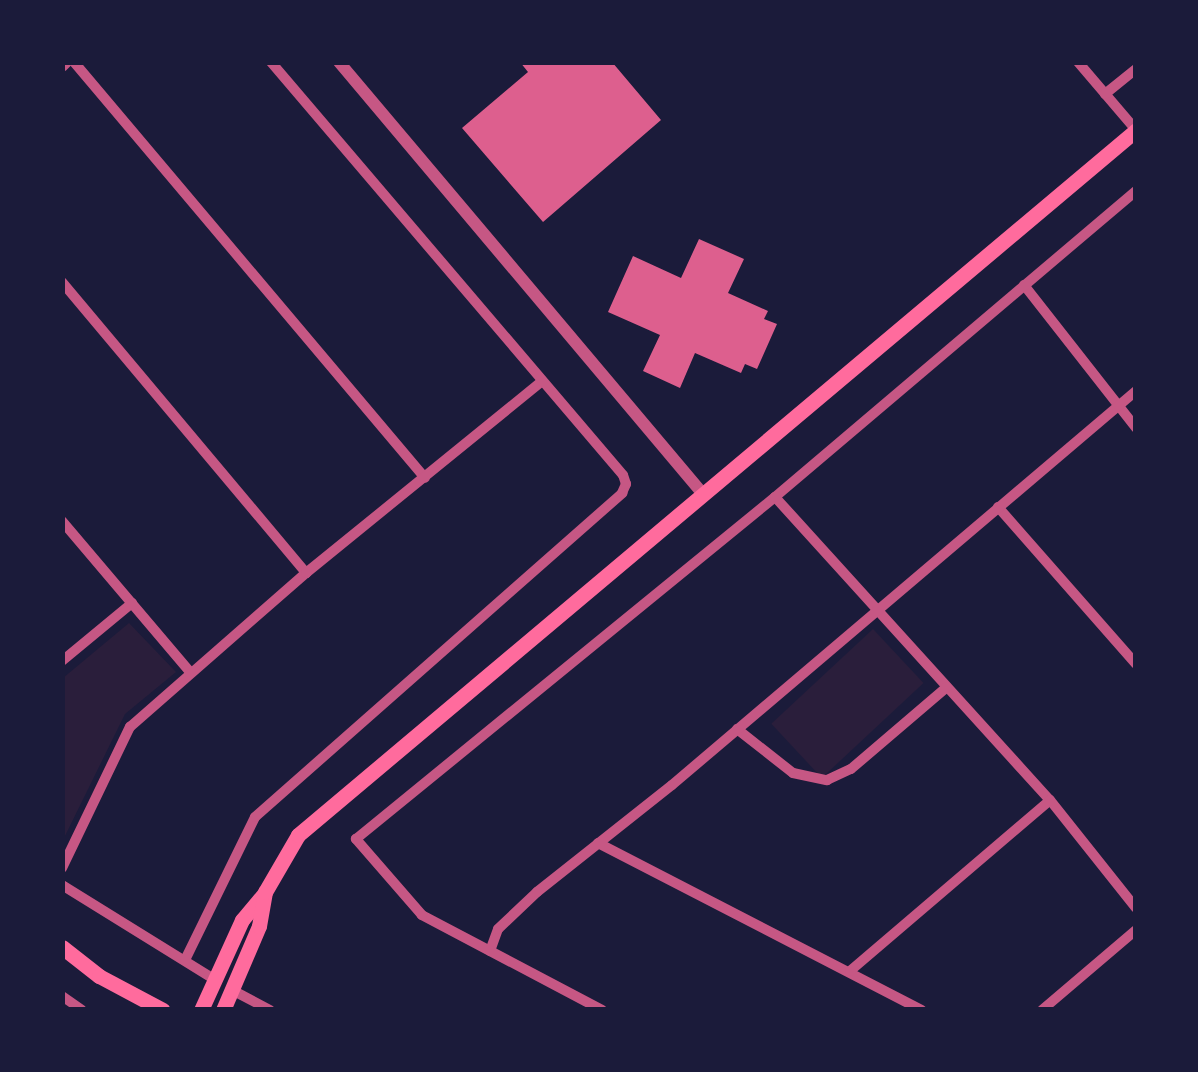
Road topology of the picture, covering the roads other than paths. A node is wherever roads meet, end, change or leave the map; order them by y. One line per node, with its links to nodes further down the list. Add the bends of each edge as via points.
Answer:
1 (74, 62): 15 (street)
2 (272, 62): 11 (street)
3 (1078, 62): 6 (street)
4 (348, 66): 16 (street)
5 (1136, 69): 6 (street)
6 (1105, 94): 7 (street)
7 (1136, 130): 16 (main road)
8 (1136, 190): 10 (street)
9 (62, 282): 20 (street)
10 (1024, 285): 13 (street); 17 (street)
11 (541, 382): 15 (street); 37 (street, via 623,475 622,493 255,817)
12 (1136, 391): 13 (street)
13 (1117, 406): 14 (street); 18 (street)
14 (1136, 428)
15 (424, 478): 20 (street)
16 (704, 494): 32 (main road, via 298,836)
17 (775, 497): 22 (street); 36 (street, via 356,839 422,915)
18 (998, 507): 22 (street); 24 (street)
19 (62, 521): 21 (street)
20 (306, 573): 25 (street)
21 (132, 603): 23 (street); 25 (street)
22 (877, 610): 26 (street); 27 (street)
23 (62, 661)
24 (1136, 664)
25 (190, 672): 30 (street, via 130,728)
26 (947, 687): 27 (street, via 851,768 827,780 793,774); 28 (street)
27 (737, 729): 29 (street)
28 (1050, 800): 33 (street); 38 (street)
29 (598, 843): 36 (street, via 498,929); 38 (street)
30 (62, 868)
31 (62, 885): 37 (street)
32 (265, 892): 39 (main road, via 242,920); 40 (main road, via 259,926)
33 (1136, 908)
34 (1136, 930): 49 (street)
35 (62, 946): 43 (main road, via 99,976)
36 (490, 951): 47 (street)
37 (185, 960): 39 (street)
38 (850, 971): 48 (street)
39 (215, 980): 44 (main road)
40 (232, 990): 45 (main road); 46 (street)
41 (62, 996): 42 (street)
42 (82, 1010)
43 (163, 1010)
44 (201, 1010)
45 (223, 1010)
46 (270, 1010)
47 (602, 1010)
48 (921, 1010)
49 (1042, 1010)

